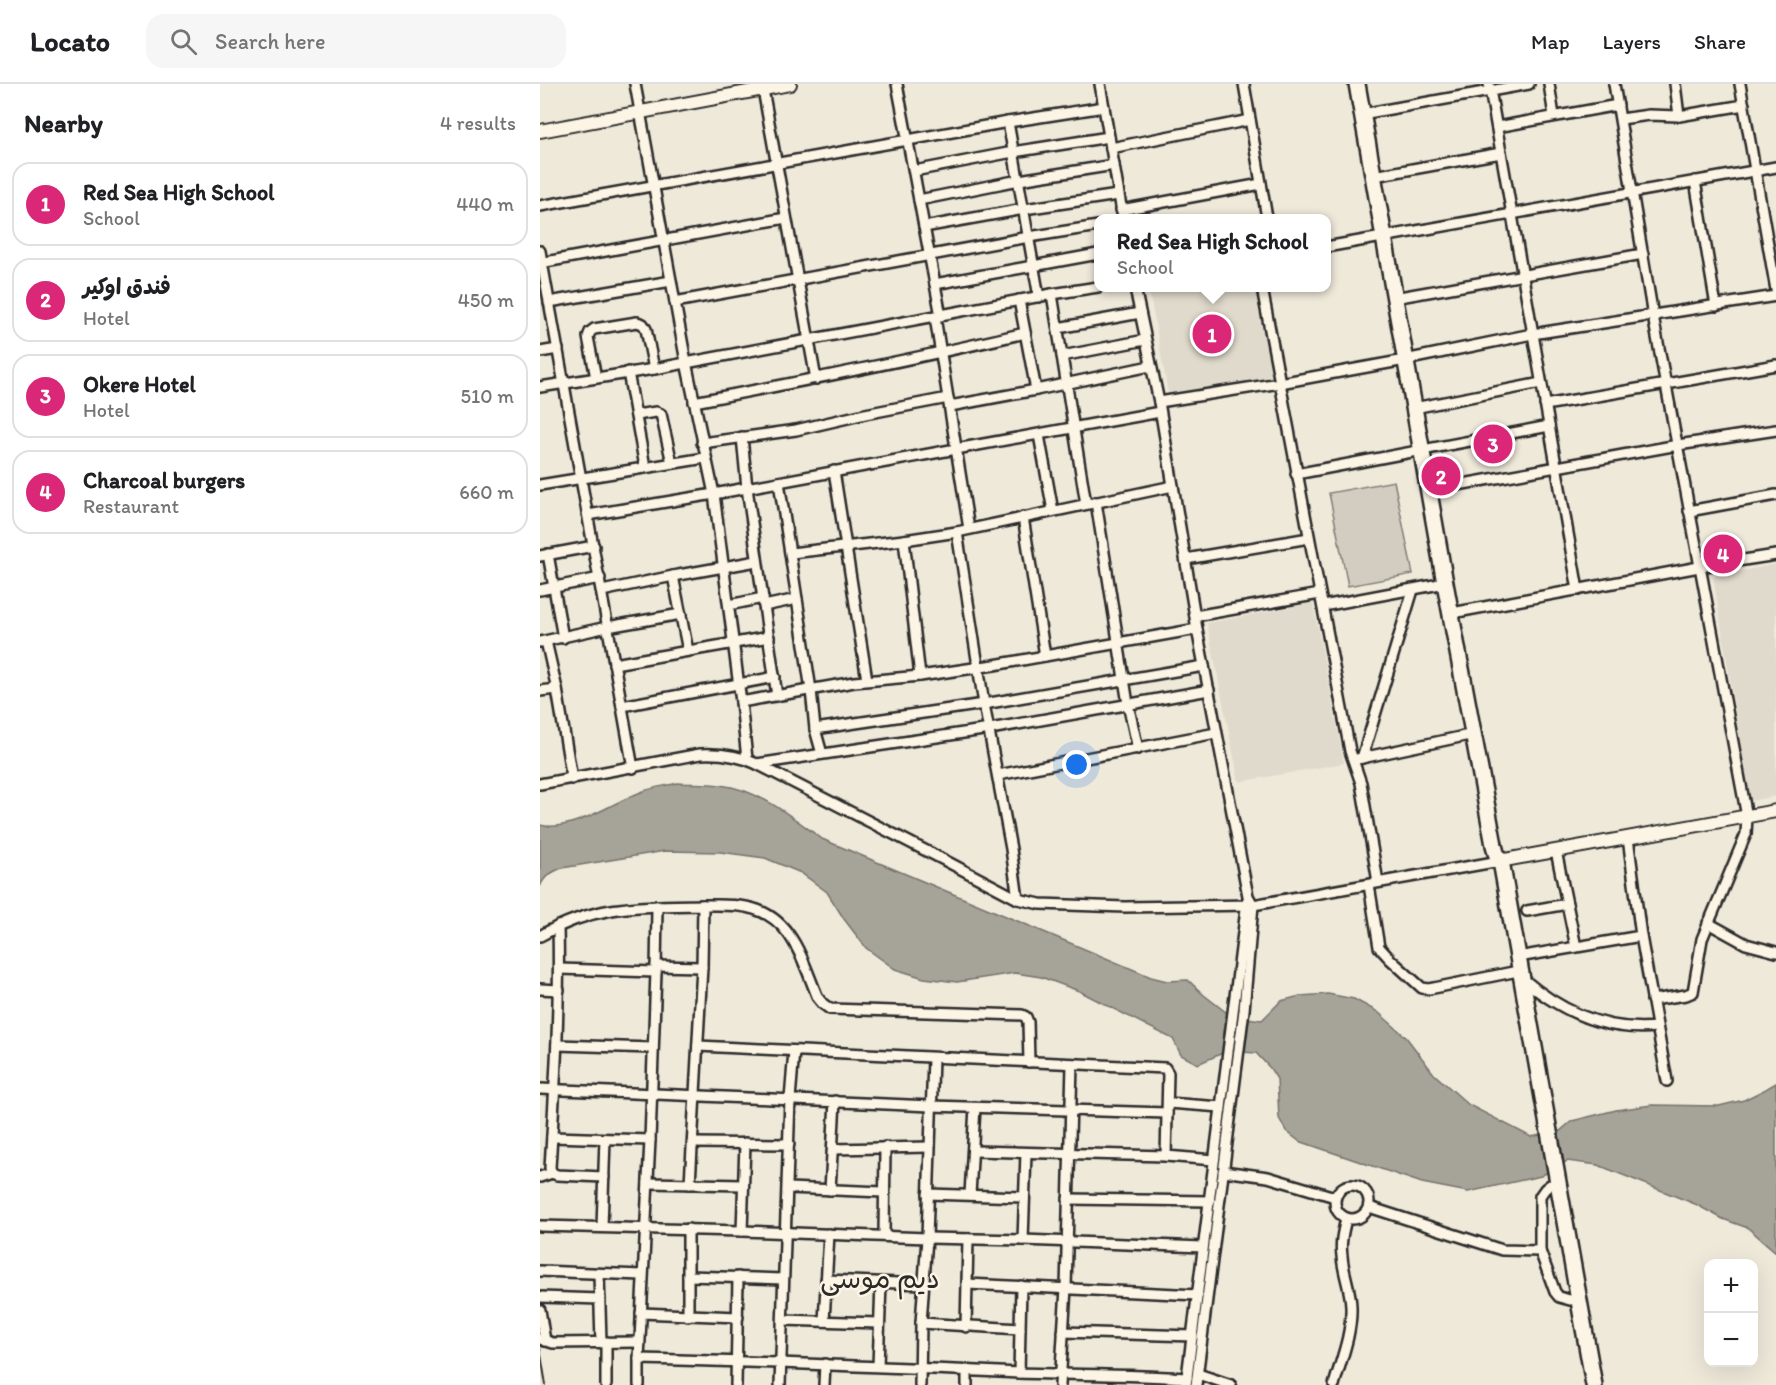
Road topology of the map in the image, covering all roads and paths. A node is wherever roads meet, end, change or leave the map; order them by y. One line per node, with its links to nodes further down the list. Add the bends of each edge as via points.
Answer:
1 (635, 84): 17 (street)
2 (790, 84): 12 (main road)
3 (897, 84): 27 (street)
4 (1100, 84): 16 (street)
5 (1244, 84): 22 (street)
6 (1357, 84): 18 (highway)
7 (1529, 84): 13 (street)
8 (1549, 84): 19 (street)
9 (1614, 84): 14 (street)
10 (1675, 84): 20 (street)
11 (1740, 84): 15 (street)
12 (762, 86): 17 (main road); 31 (street)
13 (1490, 87): 18 (street); 24 (street)
14 (1618, 105): 19 (street); 21 (street)
15 (1744, 105): 20 (street); 35 (street)
16 (1104, 107): 23 (street); 26 (street)
17 (640, 113): 25 (main road); 40 (street)
18 (1362, 114): 36 (highway)
19 (1554, 116): 24 (street)
20 (1679, 116): 21 (street)
21 (1621, 119): 41 (street)
22 (1250, 120): 28 (street); 39 (street)
23 (1008, 122): 27 (street); 29 (street)
24 (1497, 127): 30 (street)
25 (540, 131)
26 (1109, 136): 28 (street); 29 (street)
27 (908, 140): 31 (street); 34 (street)
28 (1111, 148): 32 (street)
29 (1013, 152): 34 (street); 37 (street)
30 (1501, 153): 36 (street); 46 (street)
31 (777, 163): 40 (street); 49 (street)
32 (1114, 165): 37 (street); 42 (street)
33 (1776, 167): 35 (street)
34 (914, 171): 43 (street)
35 (1755, 171): 38 (street); 67 (street)
36 (1374, 176): 53 (highway)
37 (1019, 180): 43 (street); 45 (street)
38 (1695, 181): 41 (street); 77 (street)
39 (1261, 184): 47 (street); 48 (street)
40 (654, 185): 44 (street); 54 (street)
41 (1633, 192): 46 (street); 58 (street)
42 (1118, 195): 45 (street); 47 (street)
43 (919, 200): 50 (street)
44 (540, 206)
45 (1024, 209): 50 (street); 52 (street)
46 (1512, 213): 53 (street); 62 (street)
47 (1122, 214)
48 (1266, 214)
49 (786, 218): 54 (street); 63 (street)
50 (924, 227): 57 (street)
51 (1094, 227): 52 (street)
52 (1029, 237): 57 (street); 61 (street)
53 (1383, 237): 55 (street); 73 (highway)
54 (664, 240): 60 (street); 64 (street)
55 (1331, 245)
56 (540, 251): 60 (street)
57 (930, 254): 63 (street); 65 (street)
58 (1643, 254): 62 (street); 80 (street)
59 (1094, 255): 61 (street)
60 (541, 263): 75 (street)
61 (1034, 264): 65 (street); 72 (street)
62 (1523, 274): 73 (street); 83 (street)
63 (798, 279): 76 (street); 84 (street)
64 (671, 281): 75 (street); 76 (street)
65 (935, 284): 79 (street)
66 (1094, 288): 70 (street)
67 (1776, 290)
68 (1136, 292): 78 (street)
69 (1263, 292): 99 (street)
70 (1052, 294): 72 (street); 81 (street)
71 (1776, 296): 77 (street)
72 (1039, 297): 74 (street)
73 (1394, 298): 90 (highway)
74 (1019, 300): 79 (street); 82 (street)
75 (549, 302): 86 (street)
76 (675, 302): 91 (street)
77 (1716, 306): 80 (street)
78 (1140, 313): 81 (street); 85 (street)
79 (938, 316): 84 (street); 88 (street)
80 (1653, 316): 83 (street); 102 (street)
81 (1058, 328): 89 (street)
82 (1025, 333): 88 (street); 104 (street)
83 (1532, 334): 90 (street); 100 (street)
84 (809, 340): 91 (street); 97 (street)
85 (1145, 340): 89 (street); 93 (street)
86 (558, 349): 87 (street); 98 (street)
87 (540, 352)
88 (941, 353): 97 (street); 106 (street)
89 (1062, 356): 101 (street)
90 (1405, 360): 99 (street); 109 (highway)
91 (686, 362): 94 (street); 105 (street)
92 (1776, 365): 102 (street)
93 (1150, 366): 101 (street); 107 (street)
94 (654, 369): 95 (street); 96 (street, via 646,329 638,322 590,332)
95 (628, 372): 96 (street); 111 (street)
96 (596, 378): 98 (street)
97 (816, 379): 105 (street)
98 (564, 383): 103 (street); 127 (street)
99 (1280, 383): 107 (street); 126 (street)
100 (1541, 383): 108 (street); 109 (street)
101 (1066, 384): 104 (street); 113 (street)
102 (1667, 384): 108 (street); 118 (street)
103 (540, 387)
104 (1036, 390): 106 (street)
105 (694, 402): 117 (street)
106 (949, 402): 116 (street); 119 (street)
107 (1158, 402): 110 (street)
108 (1545, 405): 112 (street)
109 (1414, 408): 120 (highway)
110 (1160, 412): 113 (street); 130 (street)
111 (636, 416): 122 (street, via 661,414); 123 (street)
112 (1549, 426): 120 (street); 124 (street)
113 (1074, 429): 115 (street); 135 (street)
114 (1776, 430): 118 (street)
115 (1039, 435): 119 (street); 136 (street)
116 (741, 437): 117 (street); 131 (street)
117 (702, 443): 121 (street)
118 (1677, 445): 124 (street); 137 (street)
119 (956, 449): 125 (street); 140 (street)
120 (1422, 450): 126 (street); 132 (highway)
121 (705, 458): 122 (street); 133 (street)
122 (672, 463): 123 (street)
123 (645, 467): 127 (street)
124 (1557, 468): 132 (street); 159 (street)
125 (834, 471): 128 (street); 145 (street)
126 (1296, 474): 142 (street)
127 (580, 477): 129 (street); 138 (street)
128 (778, 482): 131 (street); 146 (street)
129 (540, 485)
130 (1173, 486): 135 (street); 149 (street)
131 (747, 488): 133 (street); 150 (street)
132 (1430, 490): 155 (highway)
133 (714, 495): 138 (street); 151 (street)
134 (1776, 495): 137 (street)
135 (1091, 503): 136 (street); 175 (street)
136 (1053, 511): 139 (street)
137 (1689, 512): 152 (street)
138 (588, 515): 144 (street)
139 (1023, 517): 140 (street); 177 (street)
140 (969, 529): 141 (street)
141 (957, 532): 143 (street); 180 (street)
142 (1309, 538): 149 (street); 161 (street)
143 (904, 540): 145 (street); 181 (street)
144 (594, 546): 147 (street); 154 (street)
145 (847, 547): 146 (street); 183 (street)
146 (790, 553): 162 (street)
147 (544, 555): 156 (street)
148 (1776, 555): 152 (street)
149 (1186, 559): 168 (street)
150 (757, 561): 151 (street); 163 (street)
151 (724, 566): 153 (street); 164 (street)
152 (1699, 567): 159 (street); 210 (street)
153 (674, 576): 160 (street); 167 (street)
154 (600, 578): 156 (street); 160 (street)
155 (1445, 584): 158 (street); 166 (highway)
156 (554, 587): 157 (street); 172 (street)
157 (540, 590)
158 (1413, 590): 165 (street); 201 (street)
159 (1578, 590): 166 (street)
160 (602, 591): 169 (street)
161 (1320, 594): 165 (street); 168 (street)
162 (797, 599): 163 (street); 187 (street)
163 (764, 602): 164 (street); 171 (street)
164 (729, 605): 174 (street)
165 (1323, 606): 203 (street)
166 (1452, 613): 198 (highway)
167 (681, 614): 169 (street); 176 (street)
168 (1195, 616): 170 (street)
169 (607, 627): 172 (street); 178 (street)
170 (1197, 629): 175 (street); 179 (street)
171 (769, 637): 174 (street); 182 (street)
172 (563, 638): 173 (street)
173 (543, 641): 186 (street)
174 (732, 642): 176 (street); 185 (street)
175 (1118, 644): 177 (street); 184 (street)
176 (688, 651): 178 (street)
177 (1045, 657): 180 (street)
178 (614, 664): 194 (street)
179 (1204, 666): 184 (street); 188 (street)
180 (978, 667): 181 (street); 192 (street)
181 (920, 676): 183 (street)
182 (774, 677): 185 (street); 190 (street)
183 (867, 680): 187 (street)
184 (1124, 681): 192 (street); 193 (street)
185 (738, 685): 191 (street); 194 (street)
186 (557, 689): 189 (street); 207 (street)
187 (811, 690): 190 (street); 195 (street)
188 (1209, 690): 193 (street); 197 (street)
189 (540, 692)
190 (777, 696): 191 (street)
191 (741, 702): 202 (street)
192 (984, 704): 195 (street); 196 (street)
193 (1128, 704): 196 (street); 199 (street)
194 (622, 706): 205 (street)
195 (815, 729): 200 (street)
196 (990, 729): 200 (street); 206 (street)
197 (1216, 733): 199 (street); 216 (street)
198 (1474, 734): 201 (street); 213 (highway)
199 (1137, 749): 206 (street)
200 (822, 754): 204 (street)
201 (1362, 758): 203 (street)
202 (747, 759): 204 (street); 205 (street, via 706,754)
203 (1352, 760): 214 (street, via 1364,794)
204 (757, 764): 215 (street)
205 (633, 768): 207 (street)
206 (999, 775): 215 (street)
207 (572, 779): 208 (street)
208 (540, 784)
209 (1776, 811): 210 (main road)
210 (1747, 817): 211 (main road); 221 (street, via 1746,834)
211 (1628, 838): 212 (main road); 224 (street)
212 (1556, 851): 213 (main road); 217 (street)
213 (1497, 859): 214 (street); 230 (highway)
214 (1374, 883): 216 (street); 230 (street, via 1379,947 1422,988)
215 (1018, 899): 216 (street, via 1040,904 1108,907)
216 (1249, 902): 241 (street, via 1233,1009); 241 (street, via 1244,1010)
217 (1567, 904): 220 (street); 225 (street)
218 (703, 905): 219 (street); 227 (street); 240 (street, via 745,906 772,916 793,940 818,998 830,1009 1026,1017)
219 (657, 906): 222 (street, via 609,909); 229 (street)
220 (1527, 911)
221 (1708, 923): 226 (street, via 1746,944); 233 (street, via 1693,992)
222 (558, 926): 223 (street); 228 (street)
223 (540, 936)
224 (1641, 936): 225 (street); 233 (street)
225 (1576, 947): 230 (street)
226 (1776, 952)
227 (702, 967): 229 (street); 236 (street)
228 (560, 969): 229 (street); 232 (street)
229 (656, 969): 237 (street)
230 (1518, 969): 234 (street, via 1550,1000 1588,1018 1627,1028); 273 (highway)
231 (540, 989): 232 (street)
232 (559, 990): 235 (street)
233 (1652, 1000): 234 (street)
234 (1657, 1027): 243 (street)
235 (557, 1045): 237 (street); 245 (street)
236 (698, 1046): 238 (street); 247 (street)
237 (653, 1048): 246 (street)
238 (794, 1051): 239 (street); 248 (street)
239 (933, 1058): 240 (street); 250 (street)
240 (1029, 1062): 242 (street)
241 (1232, 1062): 252 (street); 269 (street)
242 (1072, 1064): 253 (street, via 1165,1068); 254 (street)
243 (1667, 1081)
244 (540, 1089): 245 (street)
245 (555, 1089): 246 (street); 255 (street)
246 (651, 1094): 247 (street); 257 (street)
247 (694, 1095): 248 (street); 258 (street)
248 (790, 1099): 249 (street); 260 (street)
249 (835, 1101): 250 (street); 263 (street)
250 (931, 1106): 251 (street); 262 (street)
251 (975, 1107): 254 (street); 264 (street)
252 (1221, 1107): 253 (street); 268 (street)
253 (1167, 1108): 254 (street); 267 (street)
254 (1071, 1110): 266 (street)
255 (552, 1137): 256 (street); 270 (street)
256 (605, 1139): 257 (street); 272 (street)
257 (650, 1140): 274 (street)
258 (693, 1143): 259 (street); 275 (street)
259 (745, 1143): 260 (street); 276 (street)
260 (789, 1144): 277 (street)
261 (885, 1147): 262 (street); 263 (street); 279 (street)
262 (929, 1147): 280 (street)
263 (832, 1149): 278 (street)
264 (973, 1151): 265 (street); 281 (street)
265 (1026, 1153): 266 (street); 282 (street)
266 (1070, 1154): 267 (street); 284 (street)
267 (1166, 1156): 268 (street)
268 (1214, 1160): 285 (street)
269 (1223, 1171): 283 (street, via 1268,1177); 342 (street)
270 (552, 1173): 271 (street); 272 (street)
271 (540, 1177)
272 (604, 1177): 289 (street)
273 (1553, 1182): 301 (street, via 1540,1196); 317 (highway); 357 (highway)
274 (648, 1183): 275 (street); 290 (street)
275 (690, 1184): 276 (street)
276 (743, 1185): 292 (street)
277 (788, 1188): 278 (street); 293 (street)
278 (830, 1190): 279 (street)
279 (884, 1192): 295 (street)
280 (928, 1194): 281 (street); 296 (street)
281 (970, 1195): 282 (street)
282 (1023, 1197): 298 (street)
283 (1335, 1197): 286 (street, via 1348,1185 1359,1187 1368,1195); 287 (street, via 1335,1207)
284 (1068, 1199): 285 (street); 299 (street)
285 (1210, 1201): 300 (street)
286 (1368, 1207): 287 (street, via 1360,1218); 301 (street, via 1502,1250)
287 (1346, 1219): 355 (street, via 1341,1246 1351,1318)
288 (540, 1226): 289 (street)
289 (602, 1227): 290 (street)
290 (645, 1228): 291 (street); 304 (street)
291 (688, 1229): 292 (street); 305 (street)
292 (742, 1231): 293 (street)
293 (786, 1233): 294 (street); 307 (street)
294 (829, 1234): 295 (street); 308 (street)
295 (884, 1236): 296 (street)
296 (927, 1238): 297 (street); 310 (street)
297 (968, 1239): 298 (street); 311 (street)
298 (1023, 1240): 299 (street)
299 (1067, 1242): 300 (street); 313 (street)
300 (1203, 1247): 314 (street)
301 (1540, 1251): 317 (street, via 1555,1292)
302 (540, 1271): 303 (street)
303 (599, 1274): 304 (street); 316 (street)
304 (642, 1275): 319 (street)
305 (688, 1276): 306 (street); 320 (street)
306 (738, 1277): 307 (street); 321 (street)
307 (783, 1278): 322 (street)
308 (826, 1280): 309 (street); 323 (street)
309 (881, 1283): 310 (street); 324 (street)
310 (923, 1284): 325 (street)
311 (967, 1284): 312 (street); 326 (street)
312 (1021, 1286): 313 (street); 327 (street)
313 (1066, 1288): 314 (street); 328 (street)
314 (1198, 1295): 329 (street)
315 (540, 1297): 316 (street)
316 (600, 1299): 331 (street)
317 (1570, 1300): 356 (highway)
318 (540, 1310): 330 (street)
319 (641, 1313): 320 (street); 332 (street)
320 (688, 1316): 321 (street)
321 (738, 1317): 334 (street)
322 (783, 1320): 323 (street); 335 (street)
323 (824, 1321): 324 (street)
324 (879, 1323): 337 (street)
325 (921, 1323): 326 (street); 338 (street)
326 (966, 1327): 327 (street)
327 (1020, 1329): 340 (street)
328 (1063, 1332): 329 (street); 341 (street)
329 (1193, 1336): 344 (street)
330 (543, 1340): 331 (street)
331 (604, 1342): 332 (street); 345 (street)
332 (639, 1342): 333 (street)
333 (639, 1359): 334 (street); 346 (street)
334 (736, 1362): 335 (street); 347 (street)
335 (781, 1363): 336 (street); 348 (street)
336 (825, 1365): 337 (street); 349 (street)
337 (878, 1366): 338 (street)
338 (921, 1368): 339 (street); 350 (street)
339 (967, 1370): 340 (street); 351 (street)
340 (1019, 1373): 341 (street)
341 (1061, 1374): 343 (street); 352 (street)
342 (1198, 1374): 353 (street); 354 (street)
343 (1159, 1381): 344 (street)
344 (1187, 1382)
345 (606, 1385)
346 (639, 1385)
347 (736, 1385)
348 (780, 1385)
349 (824, 1385)
350 (920, 1385)
351 (967, 1385)
352 (1060, 1385)
353 (1196, 1385)
354 (1231, 1385)
355 (1334, 1385)
356 (1585, 1385)
357 (1594, 1385)

